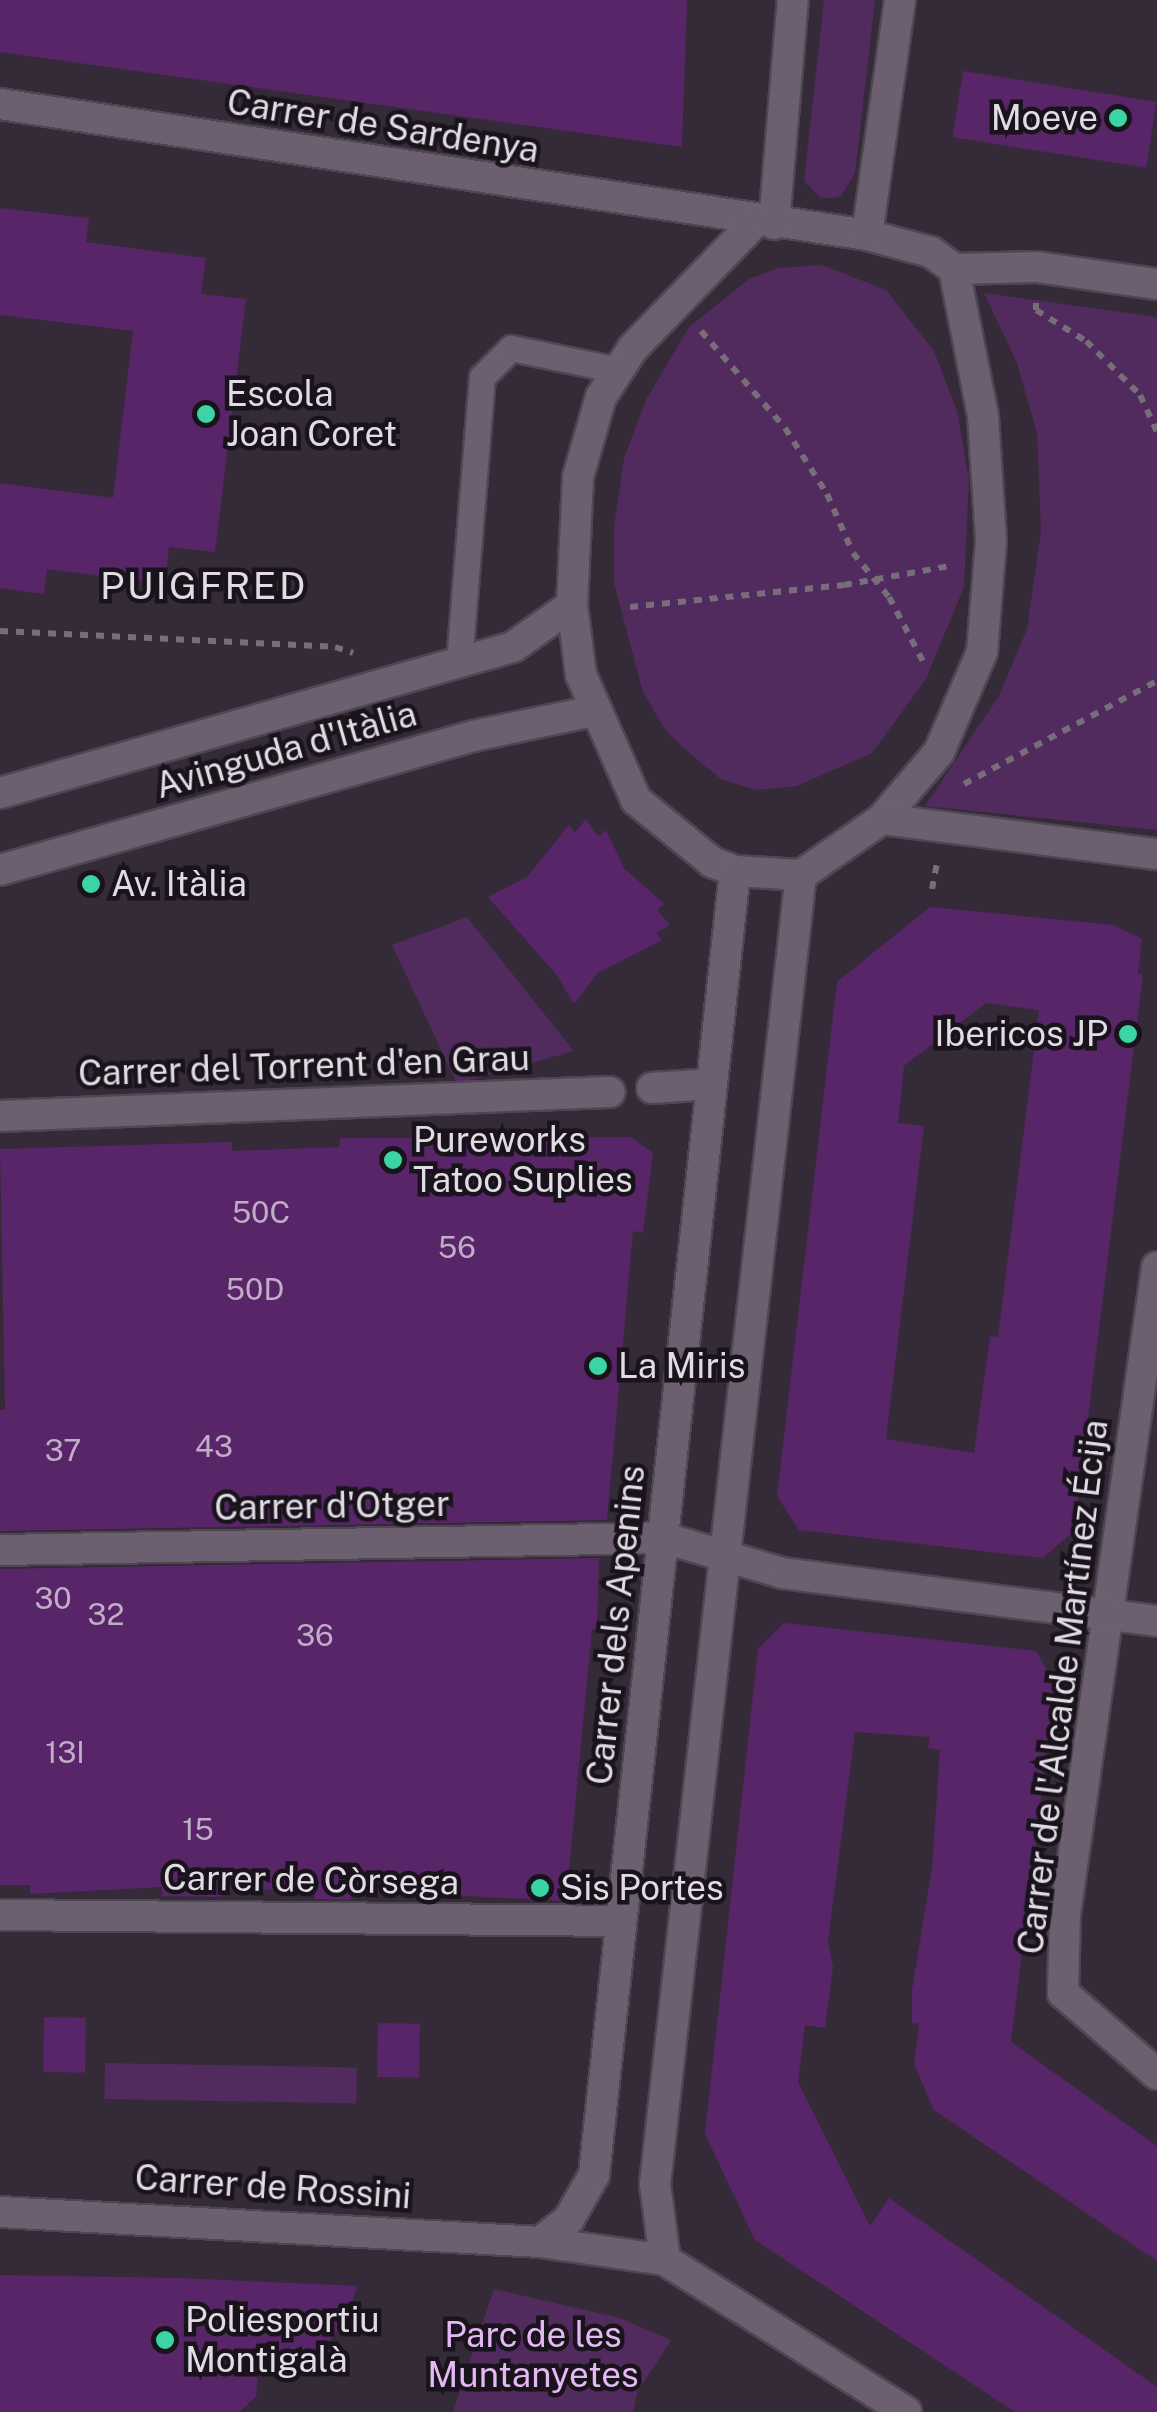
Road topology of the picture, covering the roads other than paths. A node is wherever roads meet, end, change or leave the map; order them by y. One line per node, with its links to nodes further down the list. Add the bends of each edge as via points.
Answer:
1 (793, 0): 4 (street)
2 (900, 0): 5 (street)
3 (0, 104): 4 (street, Carrer de Sardenya)
4 (764, 223): 5 (street, Carrer de Sardenya); 8 (street, via 705,266)
5 (867, 235): 6 (street, Carrer de Sardenya, via 931,252)
6 (954, 269): 7 (street, via 1038,266); 13 (street, via 984,416 991,541 982,652 938,752)
7 (1157, 284)
8 (618, 370): 9 (street, via 601,396 578,477); 10 (lane, via 511,348 482,377)
9 (572, 606): 10 (street, Avinguda d'Itàlia, via 513,647); 11 (street)
10 (459, 662): 12 (street, Avinguda d'Itàlia)
11 (594, 712): 15 (street, Avinguda d'Itàlia, via 473,736); 16 (street, via 636,800 712,862)
12 (0, 793)
13 (882, 819): 14 (street); 17 (street)
14 (1157, 854)
15 (0, 870)
16 (735, 871): 17 (street); 18 (street, Carrer dels Apenins)
17 (801, 876): 25 (street)
18 (712, 1084): 19 (street); 23 (street, Carrer dels Apenins)
19 (652, 1088)
20 (610, 1092): 21 (street, Carrer del Torrent d'en Grau)
21 (0, 1116)
22 (1157, 1267): 26 (street, Carrer de l'Alcalde Martínez Écija)
23 (664, 1538): 24 (street, Carrer d'Otger); 25 (street); 29 (street, Carrer dels Apenins)
24 (0, 1550)
25 (726, 1562): 26 (street); 33 (street, via 656,2184)
26 (1108, 1616): 27 (street); 30 (street, Carrer de l'Alcalde Martínez Écija, via 1065,1915 1062,1993)
27 (1157, 1620)
28 (0, 1914): 29 (street, Carrer de Còrsega)
29 (621, 1921): 32 (street, Carrer dels Apenins, via 594,2175 569,2219)
30 (1157, 2074)
31 (0, 2212): 32 (street, Carrer de Rossini)
32 (540, 2242): 33 (street)
33 (665, 2260): 34 (street)
34 (906, 2412)

